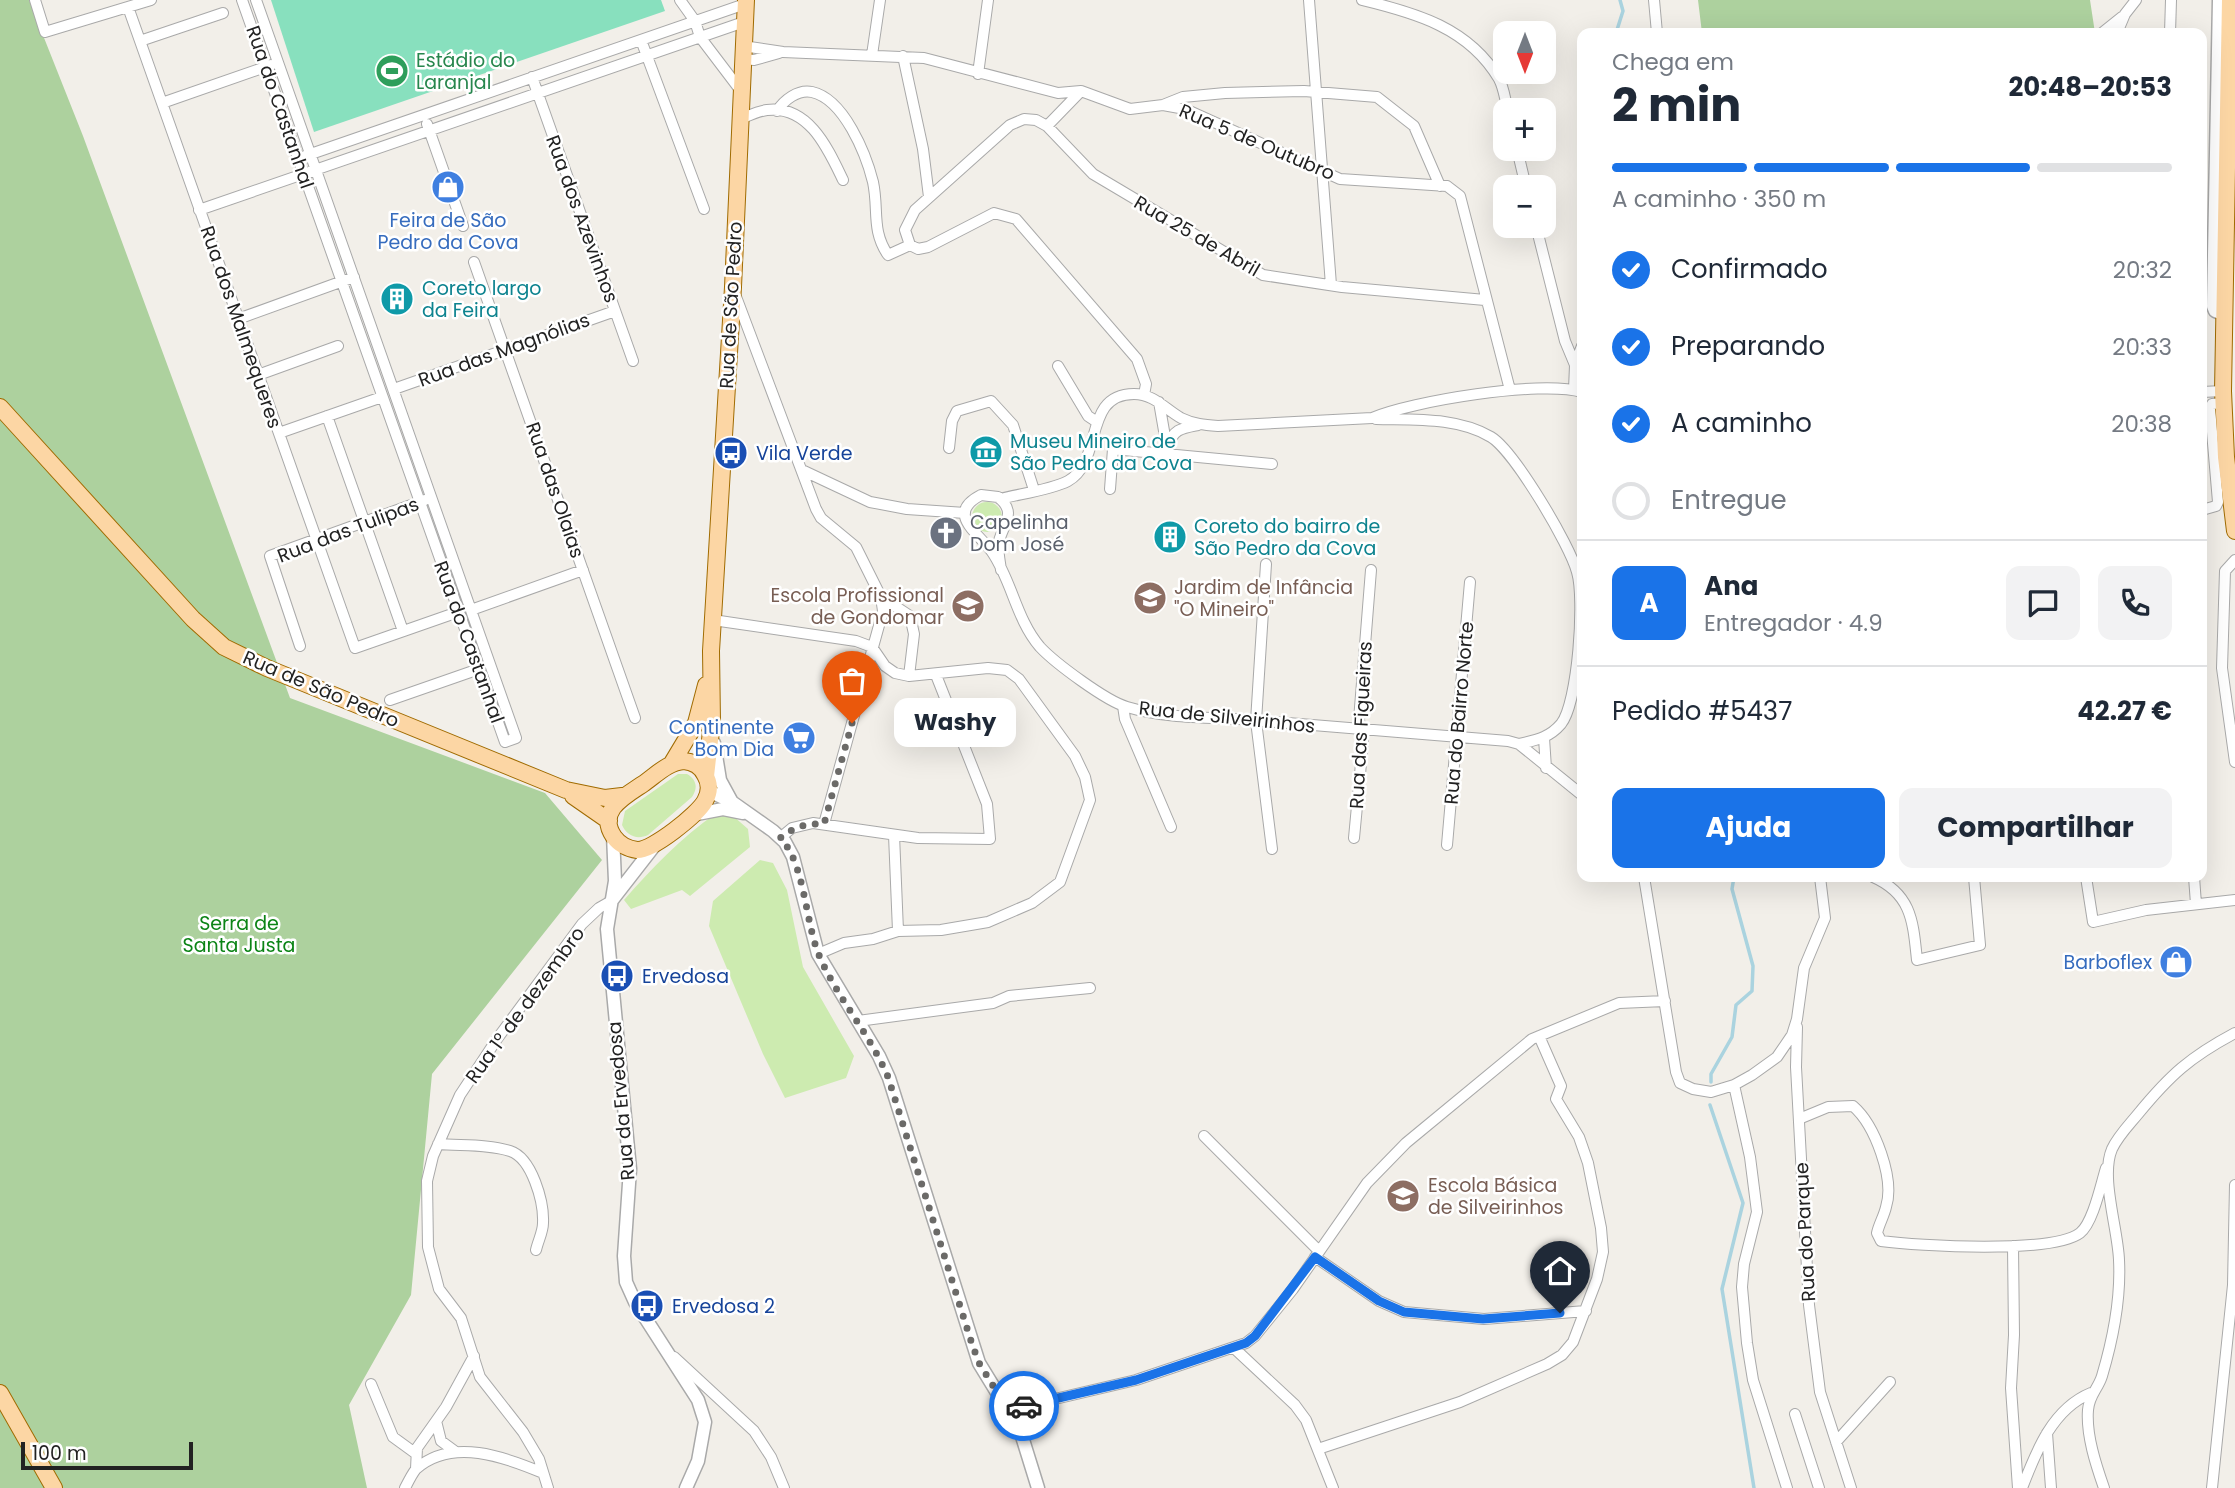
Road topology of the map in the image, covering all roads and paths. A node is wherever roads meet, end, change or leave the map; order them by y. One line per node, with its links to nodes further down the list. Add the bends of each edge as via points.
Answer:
1 (35, 0): 16 (street, via 45,32)
2 (150, 0): 16 (street)
3 (242, 0): 33 (street, Rua do Castanhal)
4 (256, 0): 32 (street, Rua do Castanhal)
5 (680, 0): 19 (street)
6 (880, 0): 30 (street)
7 (988, 0): 34 (street)
8 (1309, 0): 39 (street)
9 (1362, 0): 40 (street, via 1428,18 1456,33 1500,81)
10 (1654, 0): 21 (street)
11 (2136, 0): 18 (street)
12 (2171, 0): 24 (street)
13 (2219, 0): 69 (street, via 2213,306 2215,311)
14 (2230, 0): 56 (main road)
15 (745, 2): 19 (street); 20 (main road, Rua de São Pedro)
16 (128, 7): 27 (street, Rua dos Malmequeres)
17 (223, 13): 27 (street)
18 (2125, 14): 22 (street); 23 (street)
19 (695, 21): 25 (street); 26 (street)
20 (744, 22): 25 (street); 28 (main road, Rua de São Pedro)
21 (1657, 28)
22 (2108, 28)
23 (2120, 28)
24 (2170, 28)
25 (700, 37): 29 (street); 36 (street)
26 (641, 40): 29 (street); 35 (street)
27 (140, 41): 41 (street, Rua dos Malmequeres)
28 (743, 52): 30 (street, Rua 5 de Outubro, via 754,60 783,52); 36 (main road, Rua de São Pedro)
29 (647, 55): 38 (street); 59 (street)
30 (872, 55): 31 (street, Rua 5 de Outubro)
31 (903, 57): 34 (street, Rua 5 de Outubro); 57 (street)
32 (278, 62): 33 (street); 48 (street, Rua do Castanhal)
33 (266, 66): 41 (street); 49 (street, Rua do Castanhal)
34 (978, 74): 37 (street, Rua 5 de Outubro, via 1058,93)
35 (531, 77): 38 (street, Rua dos Azevinhos); 44 (street)
36 (741, 91): 45 (main road, Rua de São Pedro)
37 (1081, 91): 42 (street, Rua 5 de Outubro, via 1130,109); 46 (street)
38 (537, 92): 47 (street); 70 (street, Rua dos Azevinhos)
39 (1315, 92): 42 (street, via 1225,93); 51 (street); 55 (street, via 1377,97 1414,126)
40 (1505, 98)
41 (162, 103): 58 (street, Rua dos Malmequeres)
42 (1163, 104): 51 (street, Rua 5 de Outubro, via 1185,109)
43 (777, 111): 45 (street); 54 (street, via 812,126 823,138); 62 (street, via 782,102 801,91 815,92 846,119 862,148 873,184 878,240 888,255)
44 (424, 115): 47 (street); 48 (street)
45 (740, 119): 67 (main road, Rua de São Pedro)
46 (1046, 126): 57 (street, via 1024,119 1010,125); 66 (street, Rua 25 de Abril, via 1093,174 1263,275)
47 (429, 130): 50 (street); 60 (street)
48 (310, 154): 49 (street); 50 (street, Rua do Castanhal)
49 (298, 159): 52 (street, Rua do Castanhal)
50 (319, 168): 52 (street); 64 (street, Rua do Castanhal)
51 (1321, 172): 55 (street, Rua 5 de Outubro, via 1340,178); 66 (street)
52 (304, 174): 58 (street); 65 (street, Rua do Castanhal)
53 (2235, 178): 56 (street)
54 (843, 180)
55 (1440, 186): 68 (street, via 1460,195)
56 (2228, 195): 69 (main road)
57 (929, 197): 62 (street, via 908,221)
58 (200, 209): 71 (street, Rua dos Malmequeres)
59 (704, 209)
60 (463, 226)
61 (1539, 238): 76 (street)
62 (910, 244): 84 (street, via 918,249 928,247 994,213 1016,219 1137,359 1146,384)
63 (474, 262): 73 (street, Rua das Olaias)
64 (354, 277): 65 (street); 80 (street, Rua do Castanhal)
65 (341, 282): 71 (street); 85 (street, Rua do Castanhal)
66 (1331, 285): 68 (street, Rua 25 de Abril)
67 (733, 287): 97 (street); 121 (main road, Rua de São Pedro)
68 (1485, 300): 81 (street)
69 (2228, 306): 86 (main road)
70 (615, 311): 73 (street, Rua das Magnólias); 75 (street, Rua dos Azevinhos)
71 (238, 318): 78 (street, Rua dos Malmequeres)
72 (338, 346): 78 (street)
73 (505, 350): 80 (street, Rua das Magnólias); 114 (street, Rua das Olaias)
74 (1577, 360): 76 (street)
75 (633, 361)
76 (1575, 365): 79 (street)
77 (1058, 366): 91 (street, via 1088,416)
78 (258, 375): 93 (street, Rua dos Malmequeres)
79 (1577, 382)
80 (394, 389): 101 (street, Rua do Castanhal)
81 (1510, 390): 82 (street); 90 (street, via 1392,410)
82 (1577, 391)
83 (2207, 393): 86 (street)
84 (1144, 395): 87 (street); 91 (street, via 1116,398 1104,407)
85 (382, 397): 89 (street); 103 (street, Rua do Castanhal)
86 (2223, 397): 100 (main road); 104 (street, via 2210,408 2218,502)
87 (1159, 402): 92 (street); 95 (street)
88 (0, 407): 143 (main road, Rua de São Pedro, via 193,619 225,647)
89 (327, 416): 93 (street); 106 (street)
90 (1372, 418): 92 (street); 116 (street, via 1438,421 1492,438 1517,464)
91 (1097, 422): 99 (street, via 1081,468 1068,481)
92 (1199, 425): 95 (street, via 1179,429 1171,436)
93 (279, 433): 110 (street, Rua dos Malmequeres)
94 (948, 448): 99 (street, via 957,411 991,401 1013,425)
95 (1168, 454): 96 (street); 98 (street, via 1113,449)
96 (1272, 464)
97 (804, 471): 105 (street, via 870,502); 118 (street, via 821,519 856,547)
98 (1110, 489)
99 (1034, 490): 102 (street)
100 (2233, 493): 107 (main road)
101 (432, 498): 103 (street, Rua das Tulipas); 119 (street, Rua do Castanhal)
102 (1000, 499): 105 (street, via 981,495 970,502); 108 (street, via 1009,510)
103 (419, 503): 106 (street, Rua das Tulipas); 120 (street, Rua do Castanhal)
104 (2207, 509)
105 (965, 513): 109 (street, via 968,527)
106 (365, 522): 110 (street, Rua das Tulipas); 122 (street)
107 (2235, 531)
108 (1003, 532): 109 (street); 113 (street, Rua de Silveirinhos, via 998,543)
109 (978, 537): 113 (street, Rua de Silveirinhos)
110 (316, 540): 122 (street, Rua dos Malmequeres, via 355,648); 123 (street, Rua das Tulipas, via 270,556)
111 (2235, 560): 140 (street, via 2225,571 2222,668)
112 (1266, 564): 133 (street)
113 (1002, 569): 131 (street, Rua de Silveirinhos, via 1011,597 1040,647)
114 (583, 570): 119 (street); 132 (street, Rua das Olaias)
115 (1371, 570): 135 (street, Rua das Figueiras)
116 (1577, 573)
117 (1470, 582): 136 (street, Rua do Bairro Norte)
118 (881, 597): 124 (street, via 883,611); 129 (street, via 909,616 914,634)
119 (471, 610): 127 (street, Rua do Castanhal, via 516,738 505,742)
120 (458, 612): 122 (street); 127 (street, Rua do Castanhal)
121 (713, 620): 124 (street); 125 (main road, Rua de São Pedro)
122 (403, 631)
123 (300, 646)
124 (872, 647): 129 (street, via 885,666); 149 (street)
125 (712, 651): 134 (main road, Rua de São Pedro); 139 (main road, Rua de São Pedro, via 696,723)
126 (1577, 656): 137 (street, via 1574,693 1563,721)
127 (479, 669): 130 (street)
128 (936, 674): 129 (street); 152 (street, via 987,804 990,839); 167 (street, via 988,668 1007,670 1019,678 1064,740 1085,778 1090,800 1060,883 1032,903 988,922)
129 (909, 676)
130 (390, 700)
131 (1124, 706): 133 (street, Rua de Silveirinhos); 150 (street, via 1125,719)
132 (635, 718)
133 (1256, 721): 135 (street, Rua de Silveirinhos); 157 (street)
134 (712, 722): 142 (main road, Rua de São Pedro); 146 (street, via 720,780)
135 (1360, 729): 136 (street, Rua de Silveirinhos); 154 (street, Rua das Figueiras, via 1363,742)
136 (1458, 737): 138 (street, Rua de Silveirinhos); 156 (street, Rua do Bairro Norte)
137 (1544, 738): 138 (street); 141 (street)
138 (1519, 744): 141 (street)
139 (672, 762): 142 (main road, via 691,762); 145 (main road)
140 (2235, 762)
141 (1546, 768): 144 (street)
142 (708, 784): 146 (street); 148 (main road, via 703,804)
143 (566, 790): 145 (main road, Rua de São Pedro, via 605,799); 151 (main road, Rua de São Pedro)
144 (1577, 791)
145 (622, 796): 151 (main road, via 614,804)
146 (732, 802): 147 (street)
147 (748, 814): 148 (street, via 723,809); 153 (street)
148 (689, 817): 155 (main road)
149 (824, 824): 152 (street); 153 (street, via 792,828)
150 (1171, 827)
151 (611, 828): 155 (main road, Rua de São Pedro, via 620,844 641,850); 164 (street, Rua da Ervedosa)
152 (894, 835): 167 (street)
153 (780, 838): 168 (street, via 793,857)
154 (1354, 838)
155 (655, 845): 164 (street, Rua da Ervedosa)
156 (1447, 845)
157 (1272, 849)
158 (1645, 882): 170 (street)
159 (1821, 882): 171 (street, Rua do Parque, via 1825,918 1801,980)
160 (1884, 882): 161 (street, via 1905,901 1917,961 1980,945)
161 (1974, 882)
162 (2088, 882): 166 (street, via 2093,922)
163 (2194, 882): 166 (street)
164 (613, 900): 178 (street, Rua 1º de dezembro, via 582,924 497,1039 460,1095); 186 (street, Rua da Ervedosa, via 607,929 630,1169 626,1282)
165 (2234, 901): 166 (street)
166 (2196, 904)
167 (898, 931): 168 (street)
168 (818, 954): 172 (street)
169 (1090, 988): 172 (street)
170 (1665, 1001): 174 (street, via 1619,1003); 175 (street, via 1680,1083 1711,1092)
171 (1797, 1019): 175 (street, via 1777,1057); 176 (street, Rua do Parque)
172 (858, 1021): 192 (street, via 888,1077 979,1363)
173 (2235, 1033): 179 (street, via 2169,1076 2113,1147)
174 (1539, 1036): 183 (street, via 1406,1143 1367,1183); 184 (street, via 1562,1086 1556,1099 1588,1163 1601,1228 1602,1252)
175 (1734, 1085): 209 (street, via 1757,1212 1742,1287 1747,1343 1753,1380)
176 (1799, 1119): 181 (street, via 1828,1107 1853,1106 1865,1116 1878,1140 1885,1175 1887,1206 1877,1233 1881,1241); 196 (street, Rua do Parque, via 1809,1305 1820,1392)
177 (1204, 1136): 183 (street)
178 (438, 1144): 182 (street, via 503,1149 520,1156 541,1208 543,1224); 187 (street, Rua 1º de dezembro, via 427,1181 428,1247 439,1290 461,1318)
179 (2108, 1163): 181 (street, via 2081,1232 2059,1242); 191 (street, via 2119,1259 2118,1294 2101,1380)
180 (2235, 1185): 215 (street, via 2233,1286)
181 (2013, 1246): 212 (street, via 2011,1388)
182 (536, 1250)
183 (1317, 1254): 184 (street, via 1379,1301 1404,1312 1483,1319); 185 (street, via 1255,1336)
184 (1586, 1311): 197 (street, via 1573,1342 1547,1364 1444,1408)
185 (1234, 1348): 192 (street, via 1136,1380); 197 (street, via 1295,1405)
186 (668, 1352): 205 (street, Rua da Ervedosa, via 698,1401 705,1422 698,1461); 206 (street, via 754,1431)
187 (474, 1356): 194 (street); 201 (street, Rua 1º de dezembro, via 481,1377 523,1432)
188 (1890, 1382): 196 (street)
189 (372, 1384): 199 (street, via 393,1437)
190 (0, 1393): 202 (main road)
191 (2091, 1393): 195 (street, via 2074,1400); 214 (street, via 2088,1412)
192 (1008, 1410): 207 (street, via 1020,1430)
193 (1795, 1414): 210 (street)
194 (436, 1421): 198 (street, via 442,1441); 199 (street)
195 (2048, 1433): 212 (street); 213 (street)
196 (1836, 1442): 211 (street, Rua do Parque)
197 (1318, 1449): 208 (street)
198 (456, 1452): 200 (street); 201 (street, via 485,1453)
199 (415, 1453): 200 (street)
200 (416, 1469): 203 (street)
201 (543, 1473): 204 (street, Rua 1º de dezembro)
202 (54, 1488)
203 (405, 1488)
204 (548, 1488)
205 (686, 1488)
206 (783, 1488)
207 (1038, 1488)
208 (1332, 1488)
209 (1787, 1488)
210 (1819, 1488)
211 (1850, 1488)
212 (2020, 1488)
213 (2051, 1488)
214 (2104, 1488)
215 (2212, 1488)

